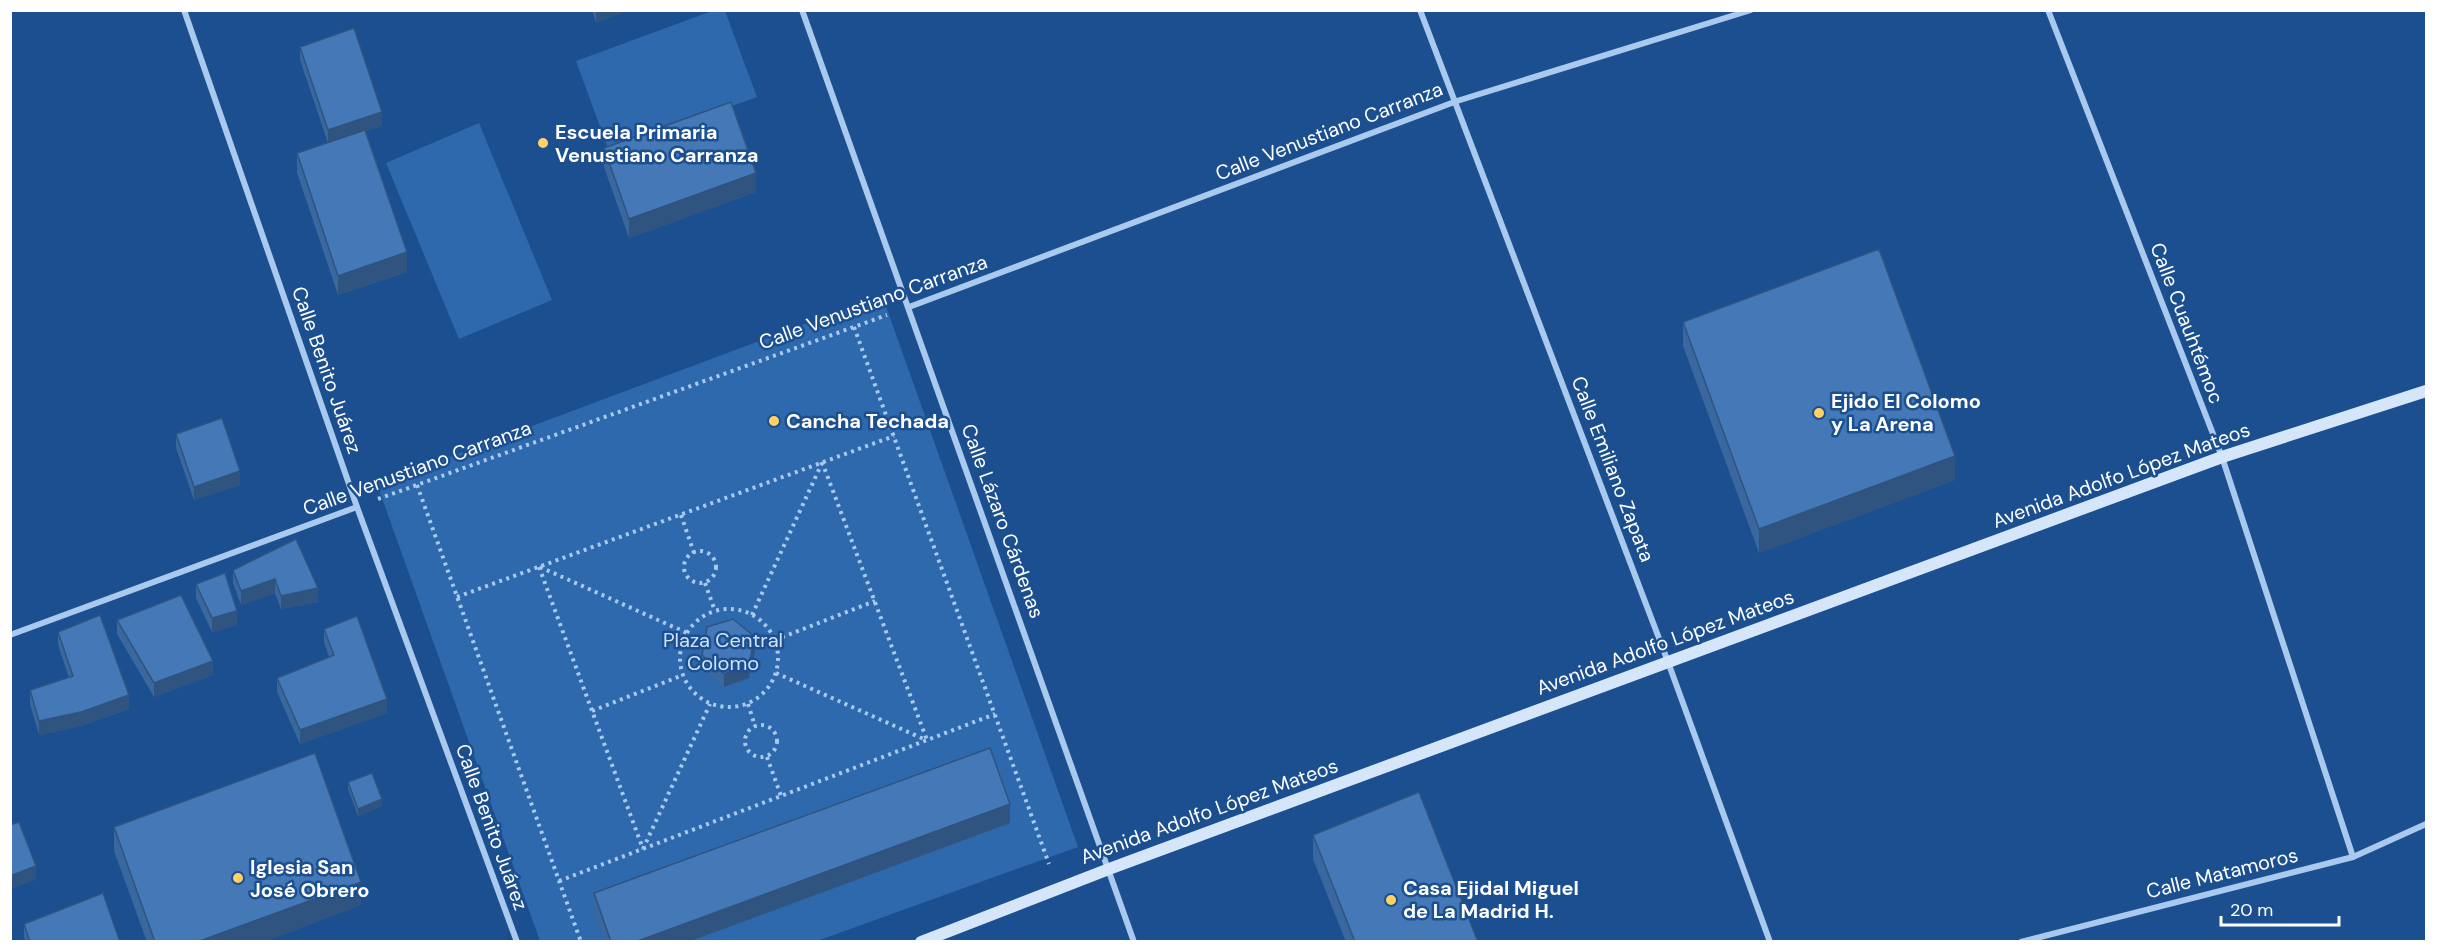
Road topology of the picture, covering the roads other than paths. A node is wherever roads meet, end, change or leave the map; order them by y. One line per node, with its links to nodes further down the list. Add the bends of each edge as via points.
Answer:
1 (184, 10): 10 (street, Calle Benito Juárez)
2 (802, 10): 7 (street, Calle Lázaro Cárdenas)
3 (1420, 10): 6 (street, Calle Emiliano Zapata)
4 (1751, 10): 6 (street, Calle Venustiano Carranza)
5 (2048, 10): 9 (street, Calle Cuauhtémoc)
6 (1457, 101): 7 (street, Calle Venustiano Carranza); 12 (street, Calle Emiliano Zapata)
7 (909, 307): 15 (street, Calle Lázaro Cárdenas)
8 (2427, 391): 9 (main road, Avenida Adolfo López Mateos)
9 (2222, 457): 12 (main road, Avenida Adolfo López Mateos); 14 (street, Calle Cuauhtémoc)
10 (357, 507): 11 (street, Calle Venustiano Carranza); 16 (street, Calle Benito Juárez)
11 (10, 635)
12 (1668, 662): 15 (main road, Avenida Adolfo López Mateos); 19 (street, Calle Emiliano Zapata)
13 (2427, 824): 14 (street, Calle Matamoros)
14 (2353, 857): 20 (street, Calle Matamoros)
15 (1109, 869): 17 (main road, Avenida Adolfo López Mateos); 18 (street, Calle Lázaro Cárdenas)
16 (517, 942)
17 (921, 942)
18 (1134, 942)
19 (1770, 942)
20 (2021, 942)

